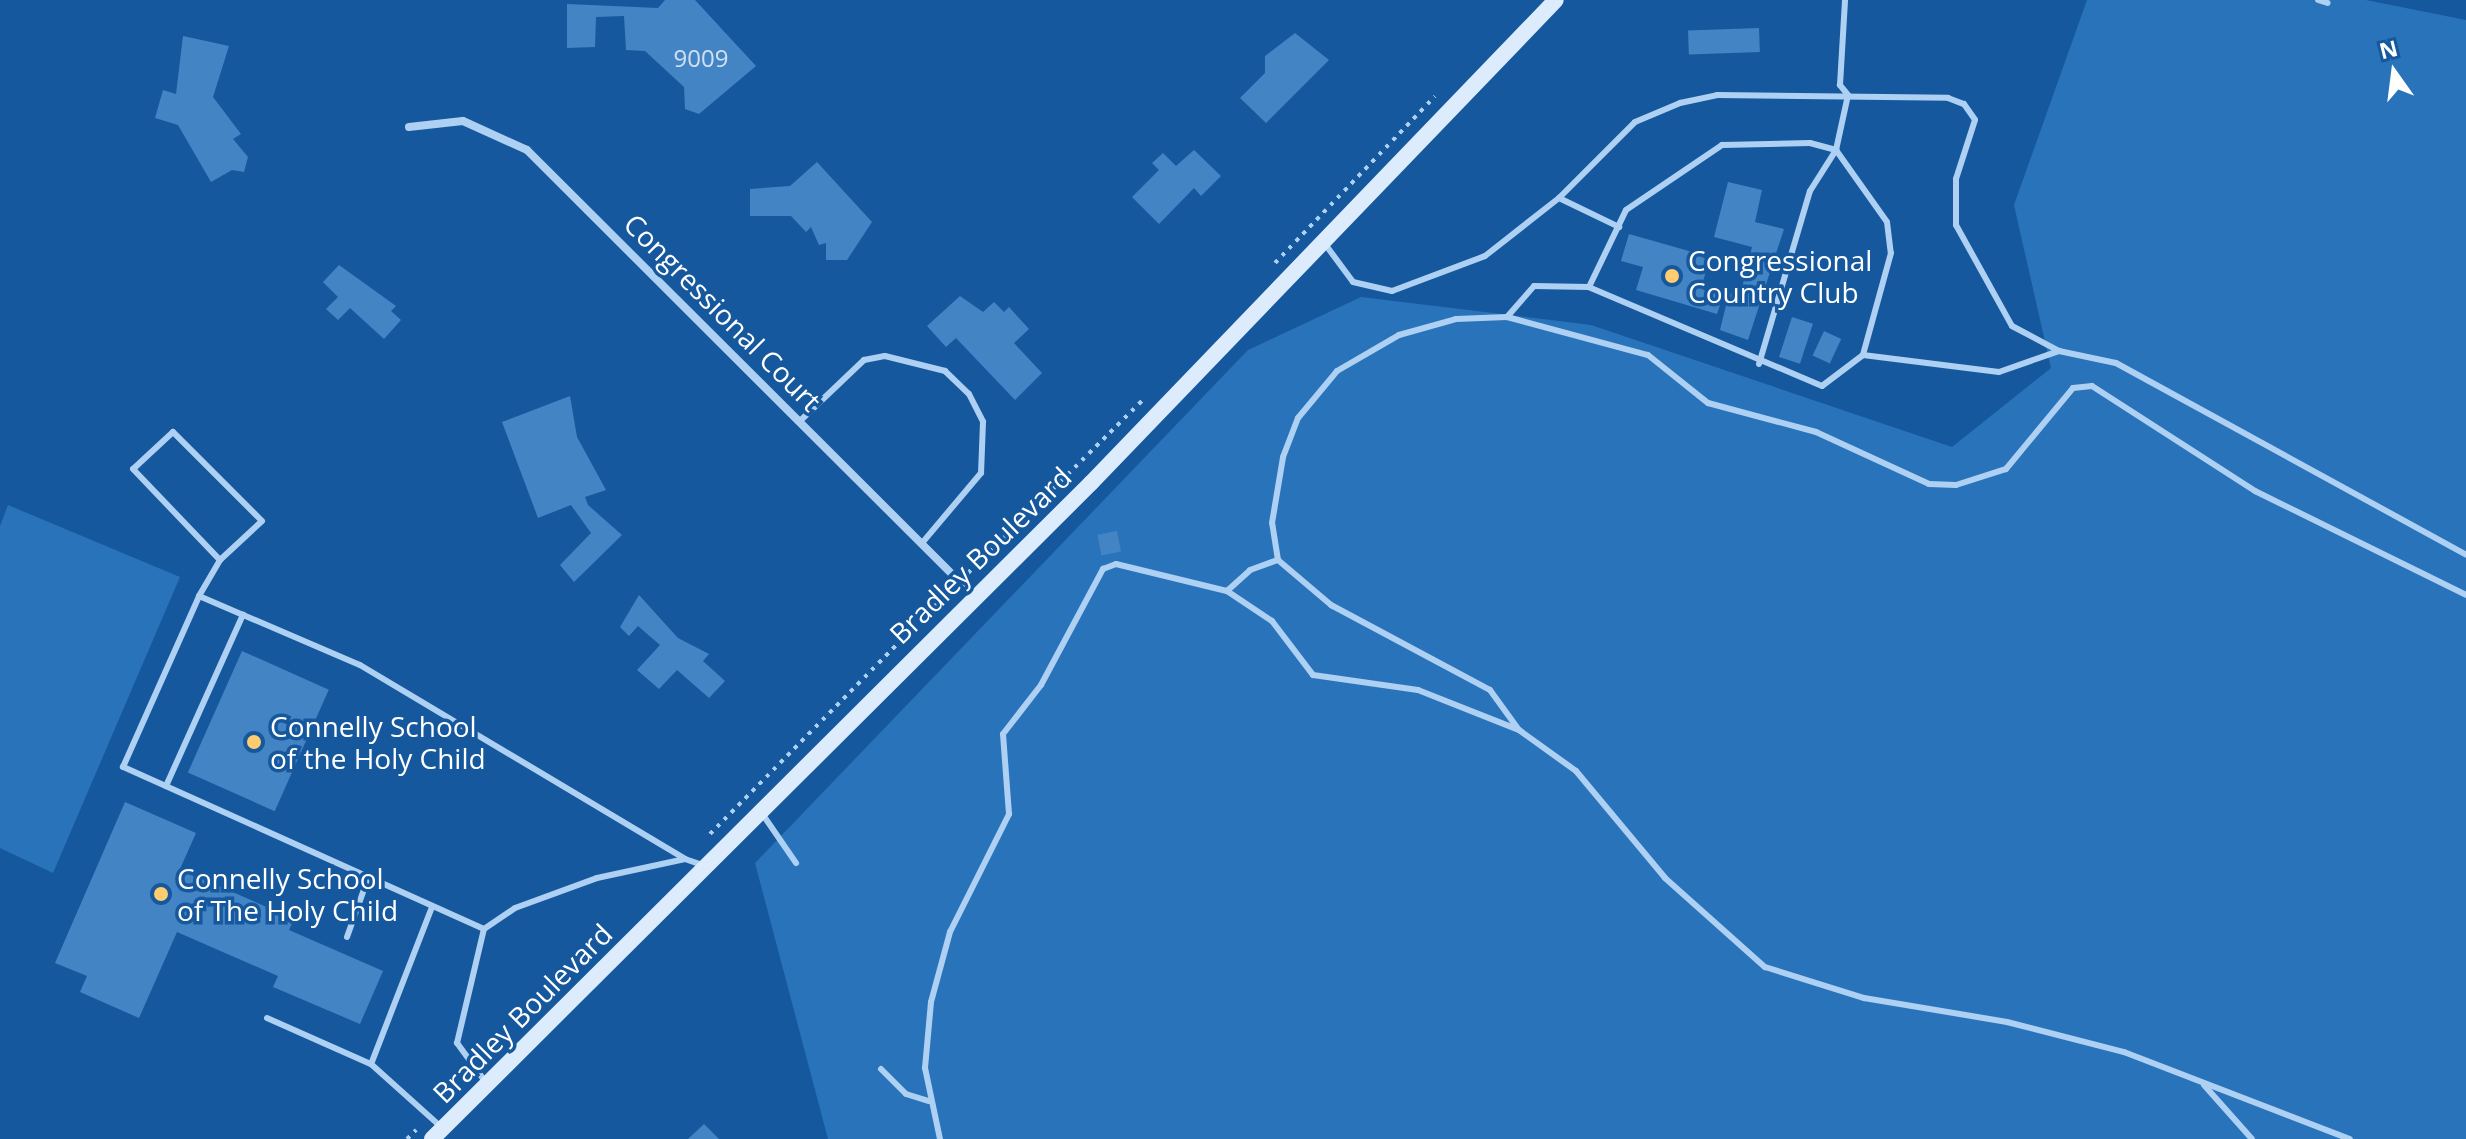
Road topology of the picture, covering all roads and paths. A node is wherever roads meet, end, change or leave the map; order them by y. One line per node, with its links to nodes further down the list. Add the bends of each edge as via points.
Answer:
1 (1556, 0): 10 (main road, Bradley Boulevard)
2 (1845, 0): 5 (lane, via 1840,85)
3 (2318, 0): 4 (lane)
4 (2328, 3)
5 (1848, 95): 7 (lane); 8 (lane, via 1717,95 1680,103 1635,122); 13 (lane, via 1964,104 1975,120 1956,179 1956,225 2012,326)
6 (409, 127): 16 (street, Congressional Court, via 463,121 527,150)
7 (1836, 150): 9 (lane, via 1810,143 1722,145 1626,210); 14 (lane, via 1887,222 1891,253); 15 (lane, via 1810,191)
8 (1559, 198): 9 (lane); 10 (lane, via 1485,256 1392,291 1353,282)
9 (1619, 227): 11 (lane)
10 (1325, 244): 24 (main road, Bradley Boulevard)
11 (1589, 287): 12 (lane, via 1534,286); 15 (lane)
12 (1507, 317): 20 (lane, via 1456,319 1399,335 1324,383 1298,418 1276,485); 22 (lane, via 1648,355 1708,403 1816,432 1929,484 1956,485 2006,469 2073,388 2092,386 2255,491)
13 (2059, 351): 14 (lane, via 1999,372); 18 (lane, via 2116,363)
14 (1863, 355): 15 (lane, via 1822,386)
15 (1759, 364)
16 (801, 420): 17 (street, Congressional Court); 17 (lane, via 864,360 885,356 945,371 969,394 983,422 981,473)
17 (922, 543): 24 (street, Congressional Court)
18 (2466, 555)
19 (220, 560): 19 (lane, via 262,521 173,432 133,469); 23 (lane)
20 (1278, 560): 21 (lane, via 1250,570); 26 (lane, via 1331,605 1490,690)
21 (1227, 591): 26 (lane, via 1272,621 1313,675 1418,690); 41 (lane, via 1116,564 1103,569 1041,685 1007,723 1009,814 950,932 931,1002)
22 (2466, 595)
23 (199, 596): 25 (lane); 27 (lane, via 123,767)
24 (974, 596): 28 (main road, Bradley Boulevard)
25 (243, 615): 27 (lane); 29 (lane, via 360,665)
26 (1519, 730): 40 (lane, via 1576,771 1665,878 1765,967 1864,998 2051,1032 2162,1064)
27 (166, 786): 32 (lane)
28 (759, 809): 30 (lane); 31 (main road, Bradley Boulevard)
29 (685, 859): 31 (lane); 34 (lane, via 597,878 515,908)
30 (796, 863)
31 (705, 866): 39 (main road, Bradley Boulevard)
32 (368, 878): 33 (lane); 35 (lane)
33 (432, 907): 34 (lane); 37 (lane)
34 (484, 929): 39 (lane, via 457,1043)
35 (347, 937)
36 (267, 1018): 37 (lane)
37 (371, 1064): 42 (lane)
38 (881, 1069): 41 (lane, via 906,1094)
39 (487, 1084): 42 (main road, Bradley Boulevard)
40 (2204, 1085): 44 (lane); 45 (lane)
41 (929, 1101): 43 (lane)
42 (438, 1134)
43 (940, 1139)
44 (2252, 1139)
45 (2350, 1139)

